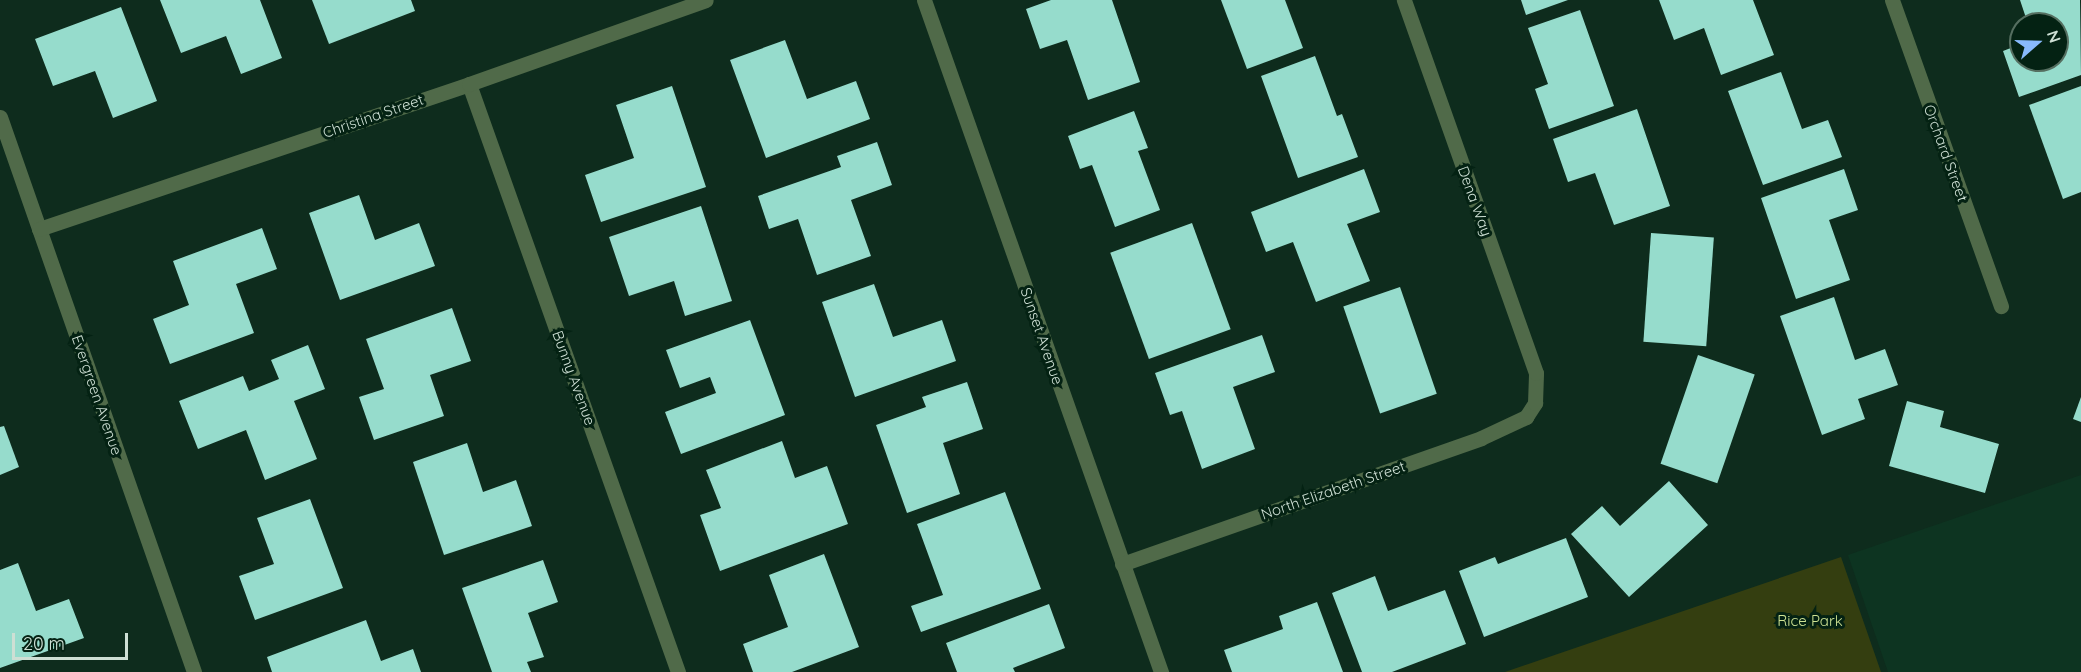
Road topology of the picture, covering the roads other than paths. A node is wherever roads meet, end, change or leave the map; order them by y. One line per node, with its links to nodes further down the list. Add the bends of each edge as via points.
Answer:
1 (706, 0): 5 (street, Christina Street)
2 (924, 0): 10 (street, Sunset Avenue)
3 (1404, 0): 9 (street, Dena Way, via 1536,373)
4 (1892, 0): 8 (street, Orchard Street)
5 (469, 84): 7 (street, Christina Street); 12 (street, Bunny Avenue)
6 (0, 117): 7 (street, Evergreen Avenue)
7 (39, 229): 11 (street, Evergreen Avenue)
8 (2001, 306)
9 (1535, 403): 10 (street, North Elizabeth Street, via 1526,417 1481,438)
10 (1122, 564): 13 (street, Sunset Avenue)
11 (194, 672)
12 (678, 672)
13 (1161, 672)

